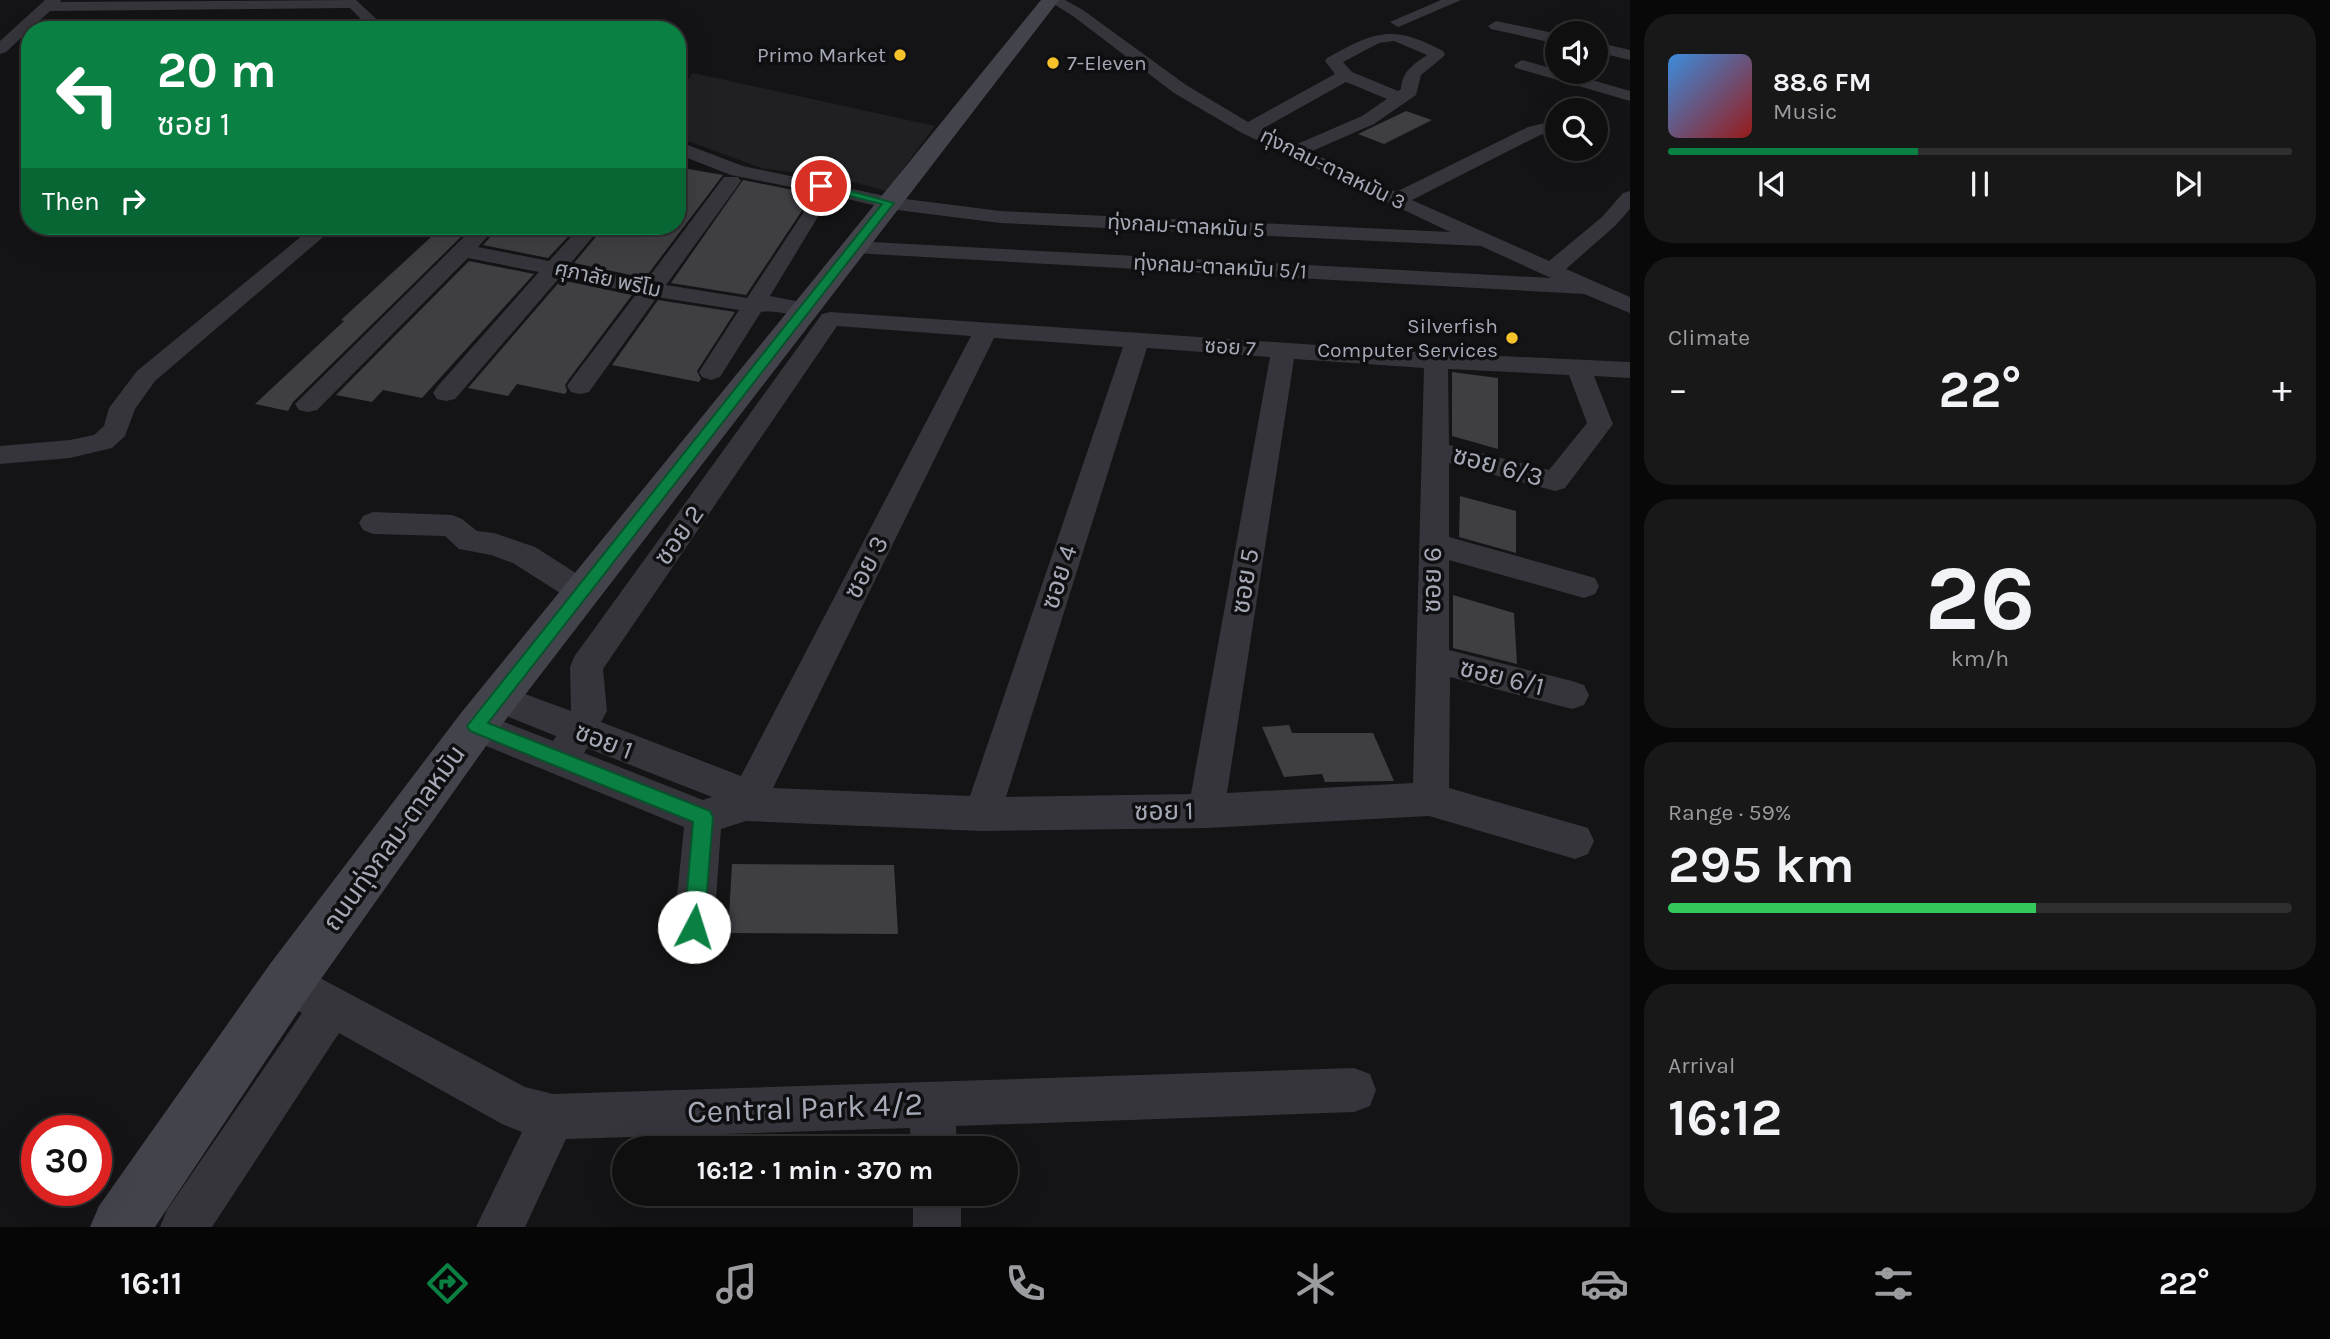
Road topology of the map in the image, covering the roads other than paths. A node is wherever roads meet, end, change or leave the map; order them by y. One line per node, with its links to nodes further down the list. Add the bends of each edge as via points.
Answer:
1 (1052, 0): 20 (street, ทุ่งกลม-ตาลหมัน 3, via 1078,13 1180,89); 27 (street, ถนนทุ่งกลม-ตาลหมัน)
2 (1454, 0): 8 (street)
3 (359, 2): 4 (street); 7 (street)
4 (318, 3): 5 (street)
5 (50, 4): 6 (street)
6 (31, 21)
7 (373, 21)
8 (1398, 22)
9 (1496, 26): 11 (street)
10 (21, 30): 12 (street)
11 (1545, 36)
12 (0, 49)
13 (1608, 50): 14 (street)
14 (1630, 55)
15 (1522, 65): 17 (street)
16 (1345, 75): 18 (street); 18 (street, via 1333,61 1378,36 1398,37 1436,53 1415,70 1409,80 1410,91); 20 (street)
17 (1630, 96)
18 (1399, 98): 22 (street, via 1368,120)
19 (1545, 128): 26 (street)
20 (1248, 129): 22 (street, ทุ่งกลม-ตาลหมัน 3)
21 (686, 151): 27 (street, ทุ่งกลม-ตาลหมัน 5, via 738,171)
22 (1296, 151): 26 (street, ทุ่งกลม-ตาลหมัน 3)
23 (731, 181): 39 (street)
24 (822, 197): 40 (street)
25 (1630, 197): 28 (street)
26 (1396, 200): 33 (street, ทุ่งกลม-ตาลหมัน 3)
27 (888, 203): 33 (street, ทุ่งกลม-ตาลหมัน 5, via 1000,217); 34 (street, ถนนทุ่งกลม-ตาลหมัน)
28 (1609, 221): 29 (street); 37 (street)
29 (1630, 228)
30 (315, 235): 54 (street, via 146,376 122,408 116,430 103,442)
31 (478, 235): 35 (street)
32 (584, 235): 36 (street)
33 (1483, 240): 37 (street, ทุ่งกลม-ตาลหมัน 3)
34 (853, 247): 38 (street, ทุ่งกลม-ตาลหมัน 5/1); 42 (street, ถนนทุ่งกลม-ตาลหมัน)
35 (462, 250): 36 (street, ศุภาลัย พรีโม); 52 (street)
36 (554, 268): 39 (street, ศุภาลัย พรีโม); 51 (street)
37 (1551, 270): 38 (street, ทุ่งกลม-ตาลหมัน 3)
38 (1588, 287): 41 (street, ทุ่งกลม-ตาลหมัน 3)
39 (652, 289): 40 (street, ศุภาลัย พรีโม); 50 (street)
40 (755, 306): 42 (street, ศุภาลัย พรีโม, via 765,313); 49 (street)
41 (1630, 306)
42 (809, 316): 43 (street, ซอย 7); 58 (street, ถนนทุ่งกลม-ตาลหมัน); 62 (street, ซอย 2, via 586,667 590,711)
43 (986, 330): 44 (street, ซอย 7); 64 (street, ซอย 3)
44 (1137, 341): 45 (street, ซอย 7); 66 (street, ซอย 4)
45 (1283, 351): 46 (street, ซอย 7); 65 (street, ซอย 5)
46 (1436, 361): 47 (street, ซอย 7); 53 (street, ซอย 6)
47 (1579, 368): 48 (street, ซอย 7); 53 (street, ซอย 6/3, via 1600,424 1555,481)
48 (1630, 370)
49 (711, 372)
50 (580, 386)
51 (446, 393)
52 (308, 404)
53 (1434, 450): 56 (street, ซอย 6)
54 (0, 455)
55 (373, 523): 58 (street, via 452,526 469,541 524,555)
56 (1433, 544): 57 (street); 59 (street, ซอย 6)
57 (1584, 586)
58 (582, 592): 61 (street, ถนนทุ่งกลม-ตาลหมัน)
59 (1431, 659): 60 (street, ซอย 6/1); 63 (street, ซอย 6)
60 (1572, 695)
61 (487, 712): 62 (street, ซอย 1); 70 (street, ถนนทุ่งกลม-ตาลหมัน)
62 (570, 745): 64 (street, ซอย 1, via 726,786); 67 (street, ซอย 1)
63 (1429, 799): 65 (street, ซอย 1); 68 (street, ซอย 1)
64 (746, 804): 66 (street, ซอย 1); 67 (street, ซอย 1)
65 (1206, 811): 66 (street, ซอย 1)
66 (982, 814)
67 (703, 817): 69 (street)
68 (1576, 841)
69 (694, 927)
70 (288, 982): 71 (street, Central Park 4/2); 77 (street, ถนนทุ่งกลม-ตาลหมัน)
71 (332, 1006): 74 (street, Central Park 4/2, via 518,1108); 78 (street)
72 (1354, 1090): 73 (street, Central Park 4/2)
73 (932, 1104): 74 (street, Central Park 4/2); 75 (street)
74 (553, 1117): 79 (street)
75 (933, 1136)
76 (937, 1206): 80 (street)
77 (120, 1227)
78 (184, 1227)
79 (500, 1227)
80 (937, 1227)

